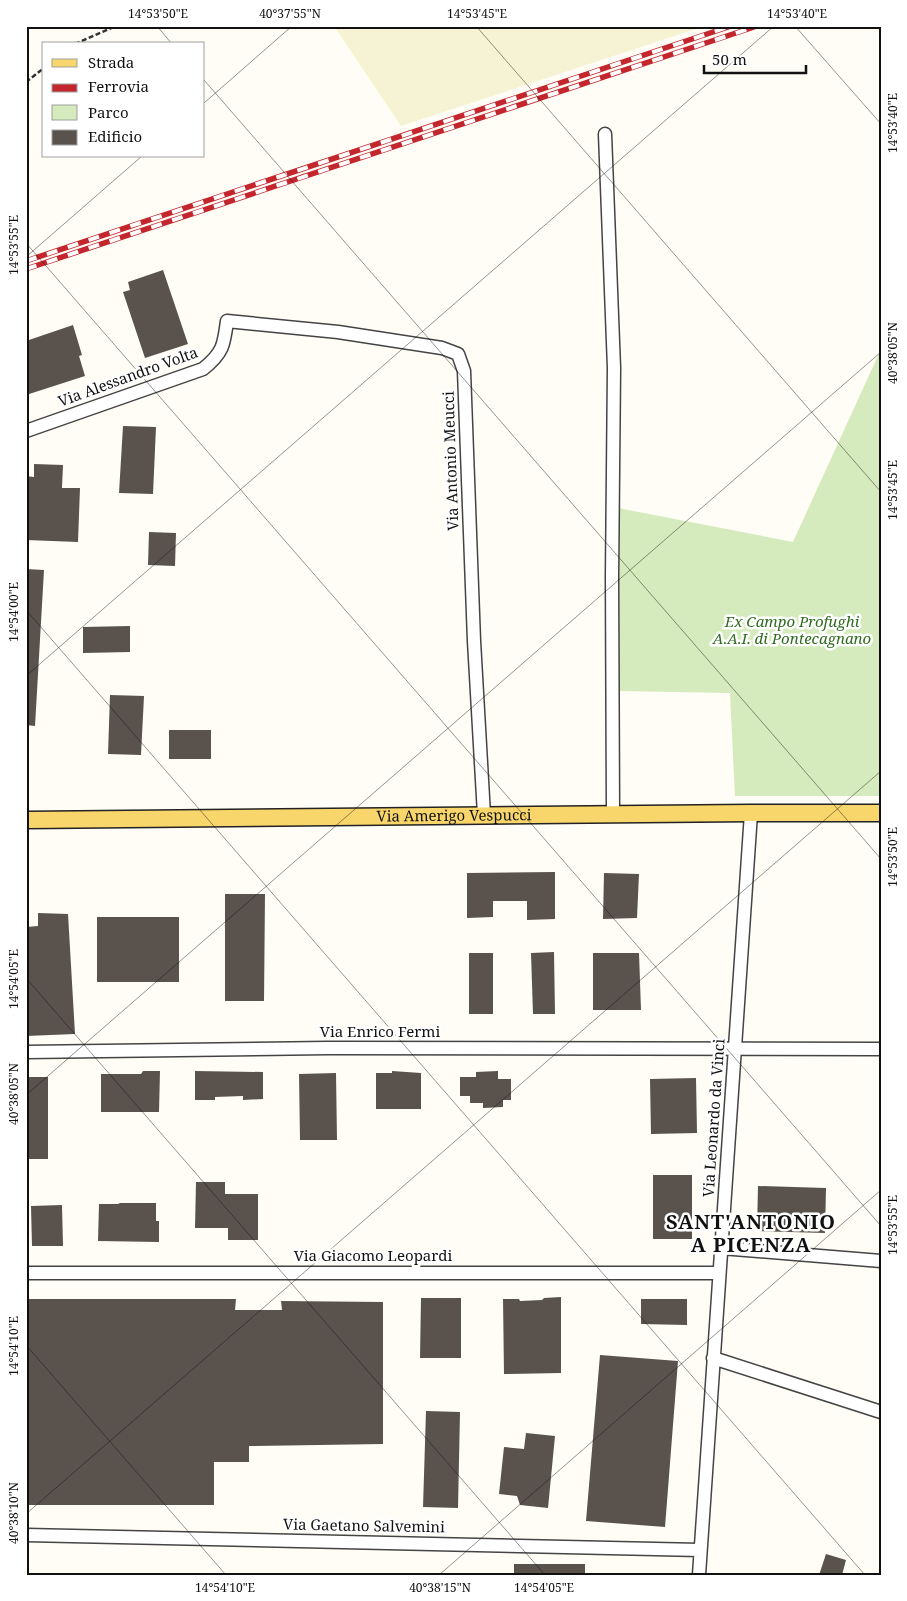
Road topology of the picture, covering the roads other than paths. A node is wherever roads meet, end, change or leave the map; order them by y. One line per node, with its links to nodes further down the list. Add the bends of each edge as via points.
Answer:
1 (606, 134): 6 (street, via 614,368)
2 (225, 336): 3 (street, Via Alessandro Volta, via 216,359 203,369); 7 (street, Via Antonio Meucci, via 227,321 338,332 442,348 458,354 464,371)
3 (26, 431)
4 (751, 813): 5 (main road, Via Amerigo Vespucci); 6 (main road, Via Amerigo Vespucci); 9 (street, Via Leonardo da Vinci)
5 (881, 813)
6 (614, 814): 7 (main road, Via Amerigo Vespucci)
7 (484, 815): 8 (main road, Via Amerigo Vespucci)
8 (26, 820)
9 (735, 1048): 10 (street, Via Enrico Fermi); 11 (street, Via Enrico Fermi); 12 (street, Via Leonardo da Vinci)
10 (881, 1048)
11 (26, 1052)
12 (721, 1248): 13 (street); 15 (street, Via Leonardo da Vinci)
13 (881, 1260)
14 (26, 1273): 15 (street, Via Giacomo Leopardi)
15 (719, 1273): 16 (street, Via Leonardo da Vinci)
16 (714, 1358): 17 (street); 19 (street, Via Leonardo da Vinci)
17 (881, 1412)
18 (26, 1535): 19 (street, Via Gaetano Salvemini)
19 (700, 1550): 20 (street, Via Leonardo da Vinci)
20 (700, 1575)

